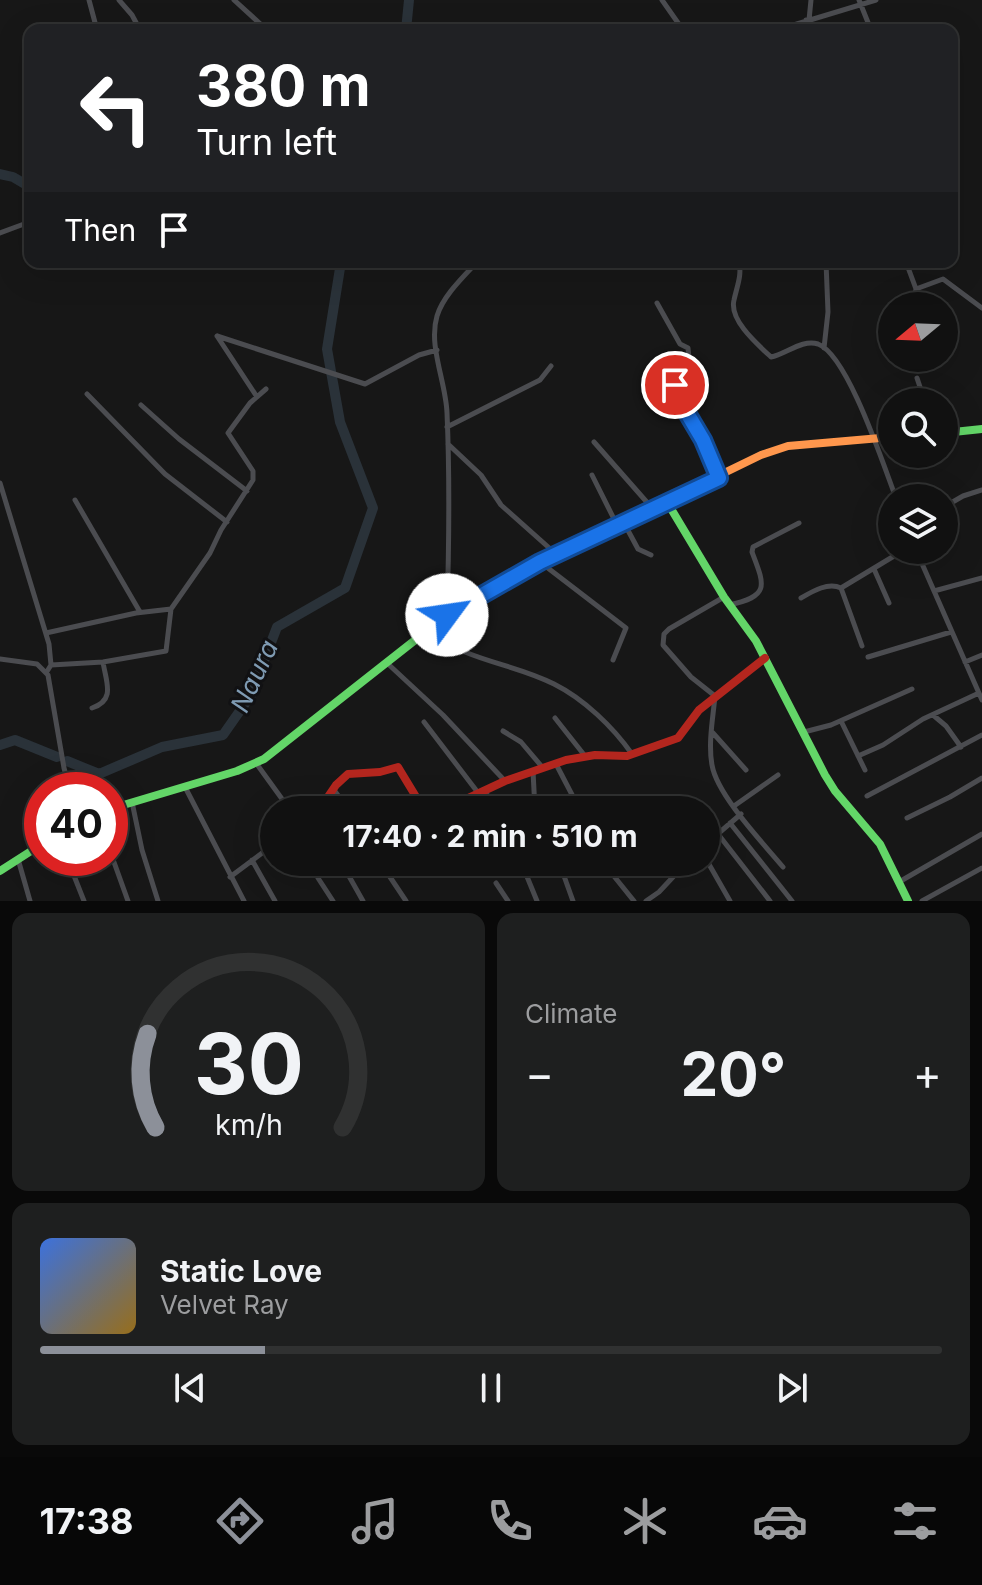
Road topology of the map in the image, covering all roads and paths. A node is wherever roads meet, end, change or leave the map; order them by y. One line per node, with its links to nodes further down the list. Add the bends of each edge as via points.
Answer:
1 (89, 0): 9 (street)
2 (119, 0): 10 (street)
3 (234, 0): 11 (street)
4 (662, 0): 12 (street)
5 (811, 0): 8 (street)
6 (876, 0): 7 (street)
7 (860, 2): 8 (street); 15 (street)
8 (808, 20): 13 (street); 14 (street)
9 (95, 24)
10 (137, 24)
11 (260, 24)
12 (679, 24)
13 (796, 24)
14 (808, 24)
15 (869, 24)
16 (24, 224): 17 (street)
17 (0, 233)
18 (472, 268): 27 (street, via 436,317)
19 (739, 268): 26 (street, via 733,309 768,355 810,344)
20 (826, 268): 26 (street)
21 (908, 268): 22 (street)
22 (916, 289): 23 (street); 25 (street, via 943,279)
23 (915, 292)
24 (657, 303): 43 (street, via 680,344 688,348 675,390)
25 (982, 308)
26 (824, 348): 38 (street, via 845,374)
27 (437, 350): 33 (street, via 365,384 217,336); 35 (street)
28 (551, 366): 35 (street, via 540,380)
29 (917, 378): 30 (street)
30 (920, 388)
31 (266, 389): 33 (street)
32 (87, 394): 52 (street, via 165,474)
33 (257, 397): 47 (street, via 228,433 253,471)
34 (141, 405): 47 (street)
35 (447, 427): 41 (street)
36 (982, 429): 37 (street)
37 (958, 432)
38 (873, 438): 39 (street); 43 (street, via 788,446); 45 (street)
39 (878, 438)
40 (594, 442): 51 (street)
41 (448, 443): 55 (street, via 481,475 501,505); 69 (street)
42 (592, 475): 54 (street)
43 (719, 478): 50 (street)
44 (0, 483): 72 (street)
45 (891, 484)
46 (982, 490): 48 (street)
47 (247, 491): 52 (street)
48 (958, 499)
49 (75, 500): 68 (street)
50 (667, 502): 51 (street); 65 (street)
51 (653, 509): 54 (street)
52 (227, 522): 67 (street)
53 (799, 523): 65 (street, via 753,547 761,591 755,597)
54 (620, 524): 55 (street); 56 (street, via 638,549)
55 (556, 554): 57 (street)
56 (651, 555)
57 (540, 562): 69 (street); 78 (street, via 626,628)
58 (882, 564): 60 (street)
59 (922, 564): 63 (street)
60 (874, 569): 62 (street); 66 (street)
61 (982, 578): 63 (street)
62 (841, 588): 64 (street, via 818,589); 73 (street)
63 (934, 591): 71 (street)
64 (801, 598)
65 (727, 601): 76 (street); 86 (street, via 669,629 663,638 670,655)
66 (889, 603)
67 (171, 609): 68 (street); 79 (street, via 166,651)
68 (140, 612): 72 (street)
69 (447, 615): 70 (street)
70 (427, 630): 80 (street); 98 (street, via 472,657 562,688 597,715)
71 (951, 632): 75 (street); 81 (street)
72 (46, 633): 82 (street)
73 (862, 646)
74 (982, 655): 81 (street)
75 (868, 657)
76 (765, 658): 86 (street); 94 (street)
77 (0, 659): 83 (street, via 37,664)
78 (613, 660)
79 (103, 662): 82 (street); 88 (street, via 107,697)
80 (386, 662): 101 (street); 109 (street)
81 (965, 662): 85 (street)
82 (51, 665): 83 (street)
83 (46, 673): 106 (street)
84 (912, 689): 91 (street)
85 (979, 693): 87 (street); 89 (street)
86 (715, 696): 95 (street); 98 (street, via 678,738)
87 (982, 700)
88 (92, 708)
89 (933, 715): 97 (street); 100 (street)
90 (555, 718): 99 (street)
91 (841, 721): 94 (street); 100 (street)
92 (424, 722): 112 (street)
93 (503, 731): 103 (street, via 527,748)
94 (804, 732): 147 (street, via 835,791 880,844)
95 (713, 733): 104 (street); 122 (street, via 712,765)
96 (982, 735): 97 (street)
97 (961, 747): 119 (street)
98 (632, 754): 99 (street)
99 (585, 756): 102 (street)
100 (858, 756): 105 (street)
101 (256, 763): 110 (street); 113 (street)
102 (556, 764): 103 (street); 118 (street)
103 (538, 770): 109 (street); 117 (street)
104 (746, 770)
105 (865, 770)
106 (66, 772)
107 (778, 775): 122 (street)
108 (982, 778): 124 (street)
109 (505, 781): 112 (street)
110 (185, 786): 120 (street); 145 (street)
111 (334, 790): 112 (street, via 348,774 398,767 414,795 426,803 450,803); 114 (street); 115 (street)
112 (482, 792): 116 (street)
113 (280, 796)
114 (330, 796)
115 (338, 796)
116 (485, 796)
117 (536, 796)
118 (573, 796)
119 (867, 796)
120 (132, 802): 121 (street); 152 (street)
121 (128, 803)
122 (734, 806): 123 (street)
123 (741, 814): 125 (street); 133 (street)
124 (907, 818)
125 (730, 823): 126 (street); 165 (street)
126 (720, 832)
127 (982, 834): 147 (street)
128 (720, 837): 164 (street)
129 (24, 854): 131 (street)
130 (260, 854): 132 (street)
131 (18, 858): 135 (street); 149 (street)
132 (252, 860): 145 (street); 154 (street)
133 (783, 867)
134 (982, 868): 167 (street)
135 (0, 871)
136 (74, 876): 150 (street)
137 (119, 876): 151 (street)
138 (349, 876): 156 (street)
139 (389, 876): 157 (street)
140 (527, 876): 159 (street)
141 (564, 876): 160 (street)
142 (614, 876): 161 (street)
143 (674, 876): 162 (street)
144 (716, 876): 163 (street)
145 (230, 877): 153 (street)
146 (318, 878): 155 (street)
147 (899, 882): 166 (street)
148 (496, 883): 158 (street)
149 (30, 901)
150 (84, 901)
151 (128, 901)
152 (158, 901)
153 (244, 901)
154 (275, 901)
155 (333, 901)
156 (363, 901)
157 (406, 901)
158 (508, 901)
159 (537, 901)
160 (573, 901)
161 (634, 901)
162 (646, 901)
163 (730, 901)
164 (770, 901)
165 (792, 901)
166 (908, 901)
167 (922, 901)

